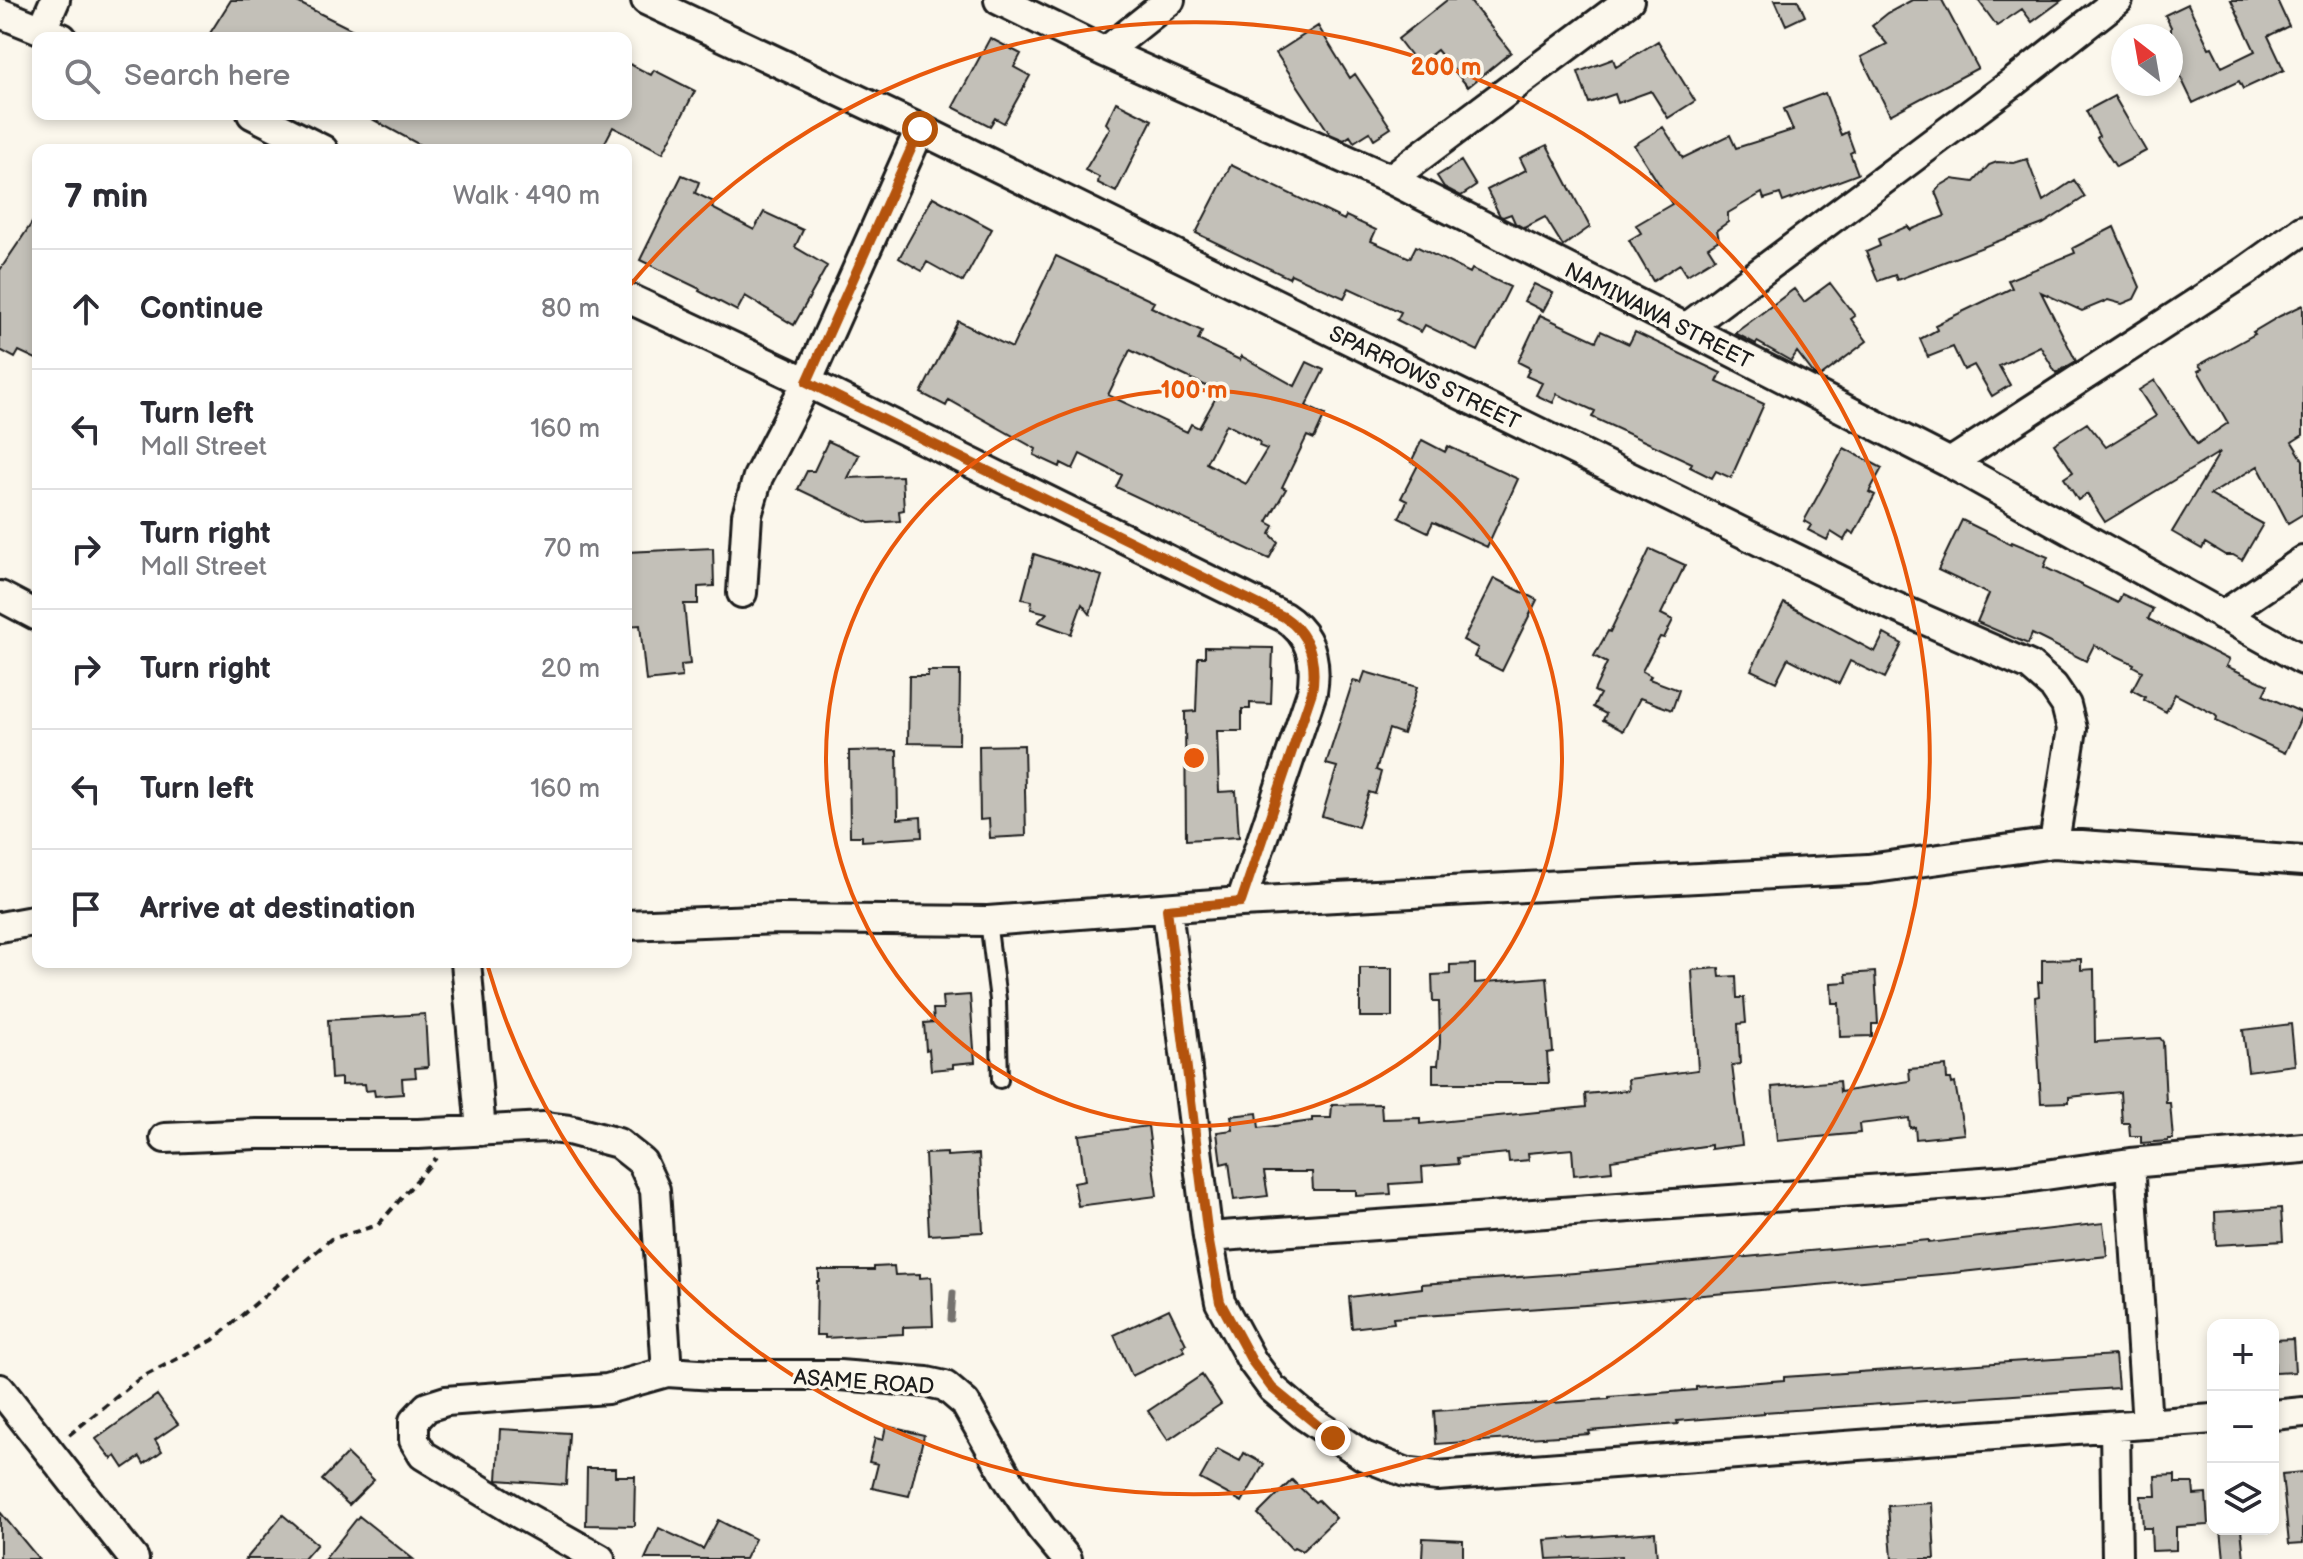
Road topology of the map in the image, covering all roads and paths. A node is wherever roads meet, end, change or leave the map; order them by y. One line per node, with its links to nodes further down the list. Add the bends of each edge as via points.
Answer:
1 (55, 0): 9 (street)
2 (646, 0): 12 (street, SPARROWS STREET)
3 (999, 0): 10 (street, NAMIWAWA STREET)
4 (1170, 0): 10 (street)
5 (1629, 0): 14 (street)
6 (2118, 0): 17 (street)
7 (0, 13): 8 (street)
8 (47, 32)
9 (52, 32)
10 (1105, 52): 14 (street, NAMIWAWA STREET)
11 (264, 120): 13 (street)
12 (920, 129): 18 (street); 26 (street, SPARROWS STREET, via 1882,601 2030,666 2066,705 2072,729)
13 (311, 144)
14 (1390, 179): 17 (street, NAMIWAWA STREET)
15 (2303, 230): 19 (street)
16 (632, 300): 18 (street)
17 (1686, 328): 19 (street, NAMIWAWA STREET)
18 (807, 382): 21 (street, via 758,477 747,515); 28 (street, via 1284,617 1306,636 1315,674 1312,692)
19 (1950, 463): 24 (street, NAMIWAWA STREET)
20 (2303, 561): 24 (street)
21 (742, 593)
22 (0, 596): 23 (street)
23 (32, 613)
24 (2222, 616): 25 (street, NAMIWAWA STREET)
25 (2303, 660)
26 (2054, 843): 27 (street); 28 (street, via 1868,869)
27 (2303, 861)
28 (1241, 902): 29 (street)
29 (1167, 909): 31 (street); 41 (street)
30 (32, 921): 33 (street)
31 (988, 921): 32 (street, via 781,919); 35 (lane, via 998,1000)
32 (632, 925)
33 (0, 927)
34 (467, 968): 36 (street)
35 (1000, 1080)
36 (481, 1131): 37 (street); 42 (street, via 569,1130 618,1143 642,1162 655,1190)
37 (165, 1138)
38 (2303, 1148): 40 (street)
39 (442, 1152): 49 (path, via 378,1225 331,1239 213,1340 139,1379)
40 (2130, 1163): 41 (street, via 2010,1180); 47 (street)
41 (1208, 1237): 48 (street, via 1220,1302 1272,1388 1333,1438 1405,1472 1437,1476)
42 (667, 1372): 51 (street, ASAME ROAD, via 607,1389 446,1401 427,1407 414,1421 414,1440 423,1455); 52 (street, ASAME ROAD, via 839,1375 945,1386 965,1403 1010,1482)
43 (0, 1389): 49 (street)
44 (2303, 1412): 45 (street)
45 (2279, 1414)
46 (2207, 1419): 47 (street)
47 (2147, 1424): 48 (street)
48 (2115, 1427): 53 (street)
49 (48, 1452): 50 (street)
50 (134, 1559)
51 (600, 1559)
52 (1067, 1559)
53 (2117, 1559)

